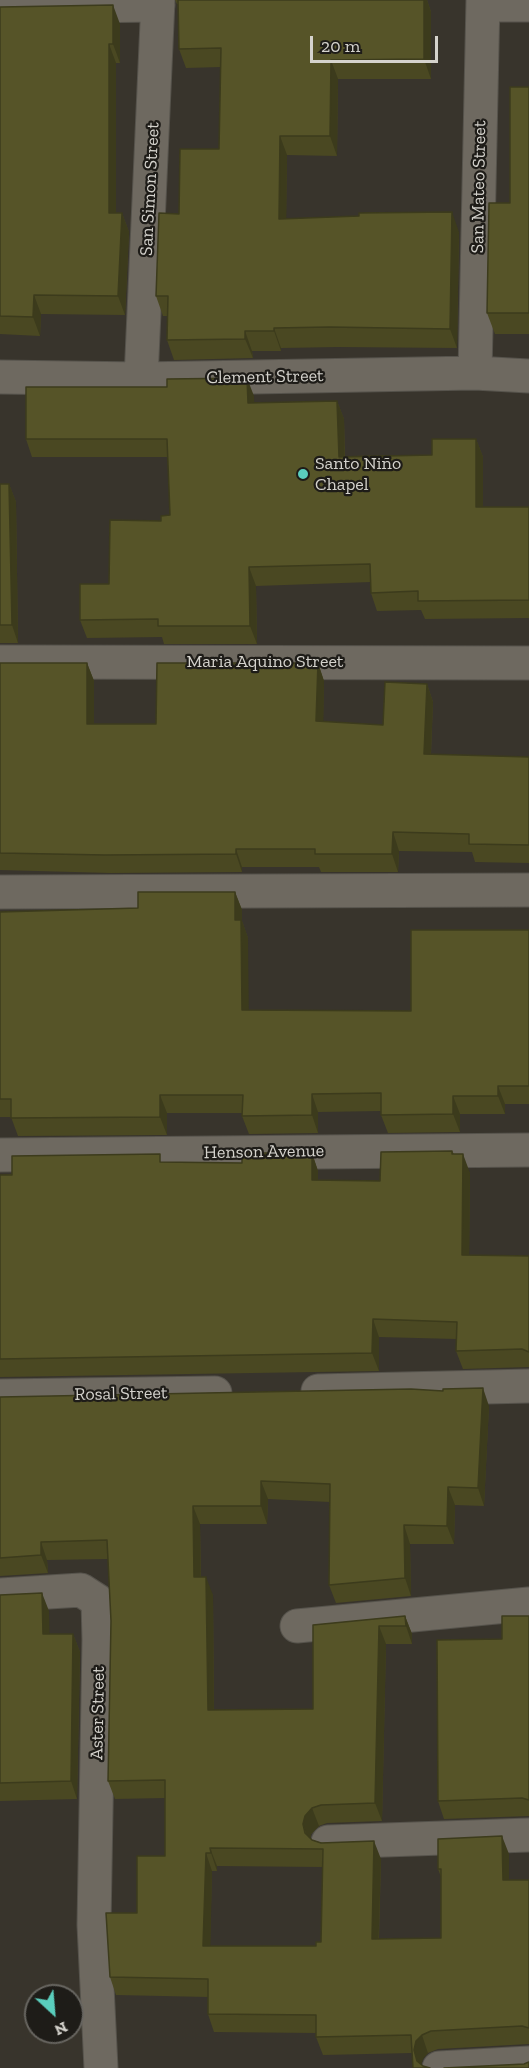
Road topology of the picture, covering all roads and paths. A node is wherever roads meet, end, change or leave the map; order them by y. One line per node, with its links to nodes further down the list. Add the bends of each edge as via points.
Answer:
1 (158, 3): 4 (street); 8 (street, San Simon Street)
2 (483, 3): 3 (street); 5 (street, San Mateo Street)
3 (529, 5)
4 (0, 7)
5 (475, 373): 6 (street, Clement Street); 8 (street, Clement Street)
6 (529, 376)
7 (0, 377): 8 (street, Clement Street)
8 (141, 379)
9 (0, 662): 10 (street, Maria Aquino Street)
10 (529, 663)
11 (529, 890): 12 (street)
12 (0, 892)
13 (529, 1150): 14 (street, Henson Avenue)
14 (0, 1155)
15 (529, 1386): 16 (street)
16 (284, 1392)
17 (248, 1393): 18 (street, Rosal Street)
18 (0, 1396)
19 (0, 1595): 25 (street, Aster Street, via 81,1590 98,1601 94,1925)
20 (529, 1604): 21 (street)
21 (297, 1626)
22 (529, 1835): 23 (street)
23 (328, 1842)
24 (529, 2063): 26 (street)
25 (101, 2068)
26 (439, 2068)

